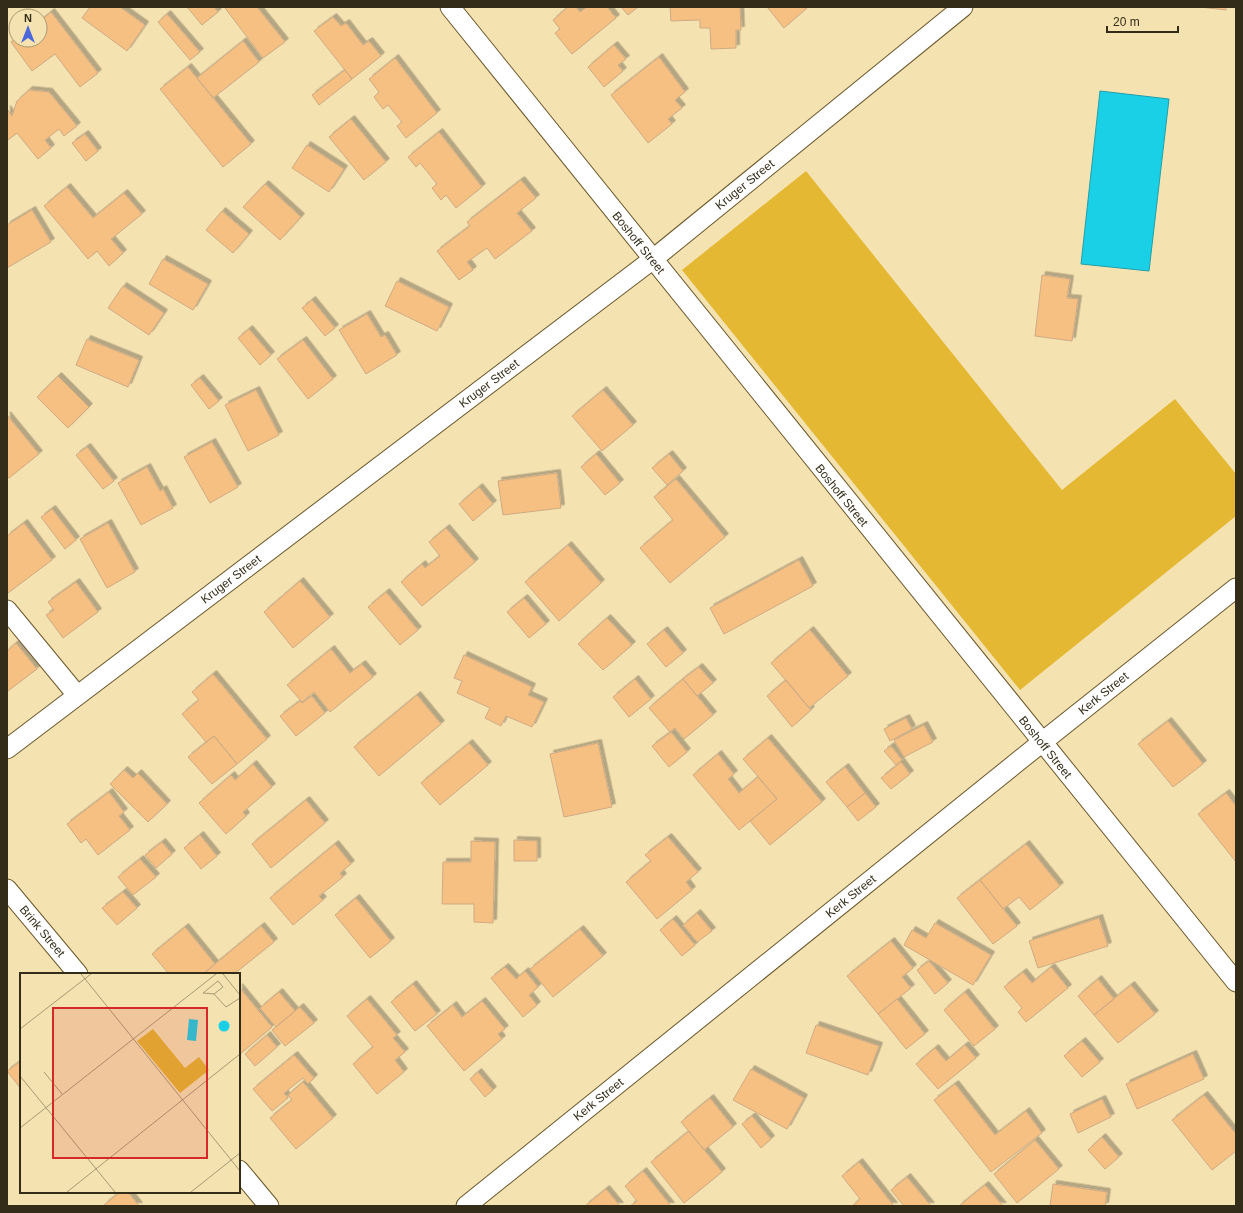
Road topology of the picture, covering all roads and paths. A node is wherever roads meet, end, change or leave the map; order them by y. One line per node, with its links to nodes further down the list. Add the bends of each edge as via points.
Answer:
1 (450, 7): 3 (street, Boshoff Street)
2 (963, 7): 3 (street, Kruger Street)
3 (652, 260): 6 (street, Kruger Street); 7 (street, Boshoff Street)
4 (1236, 588): 7 (street, Kerk Street)
5 (7, 610): 6 (street)
6 (78, 695): 8 (street, Kruger Street)
7 (1041, 743): 11 (street, Boshoff Street); 14 (street, Kerk Street)
8 (7, 748)
9 (7, 889): 10 (street, Brink Street)
10 (77, 973)
11 (1236, 982)
12 (240, 1171): 13 (street)
13 (269, 1206)
14 (466, 1206)

